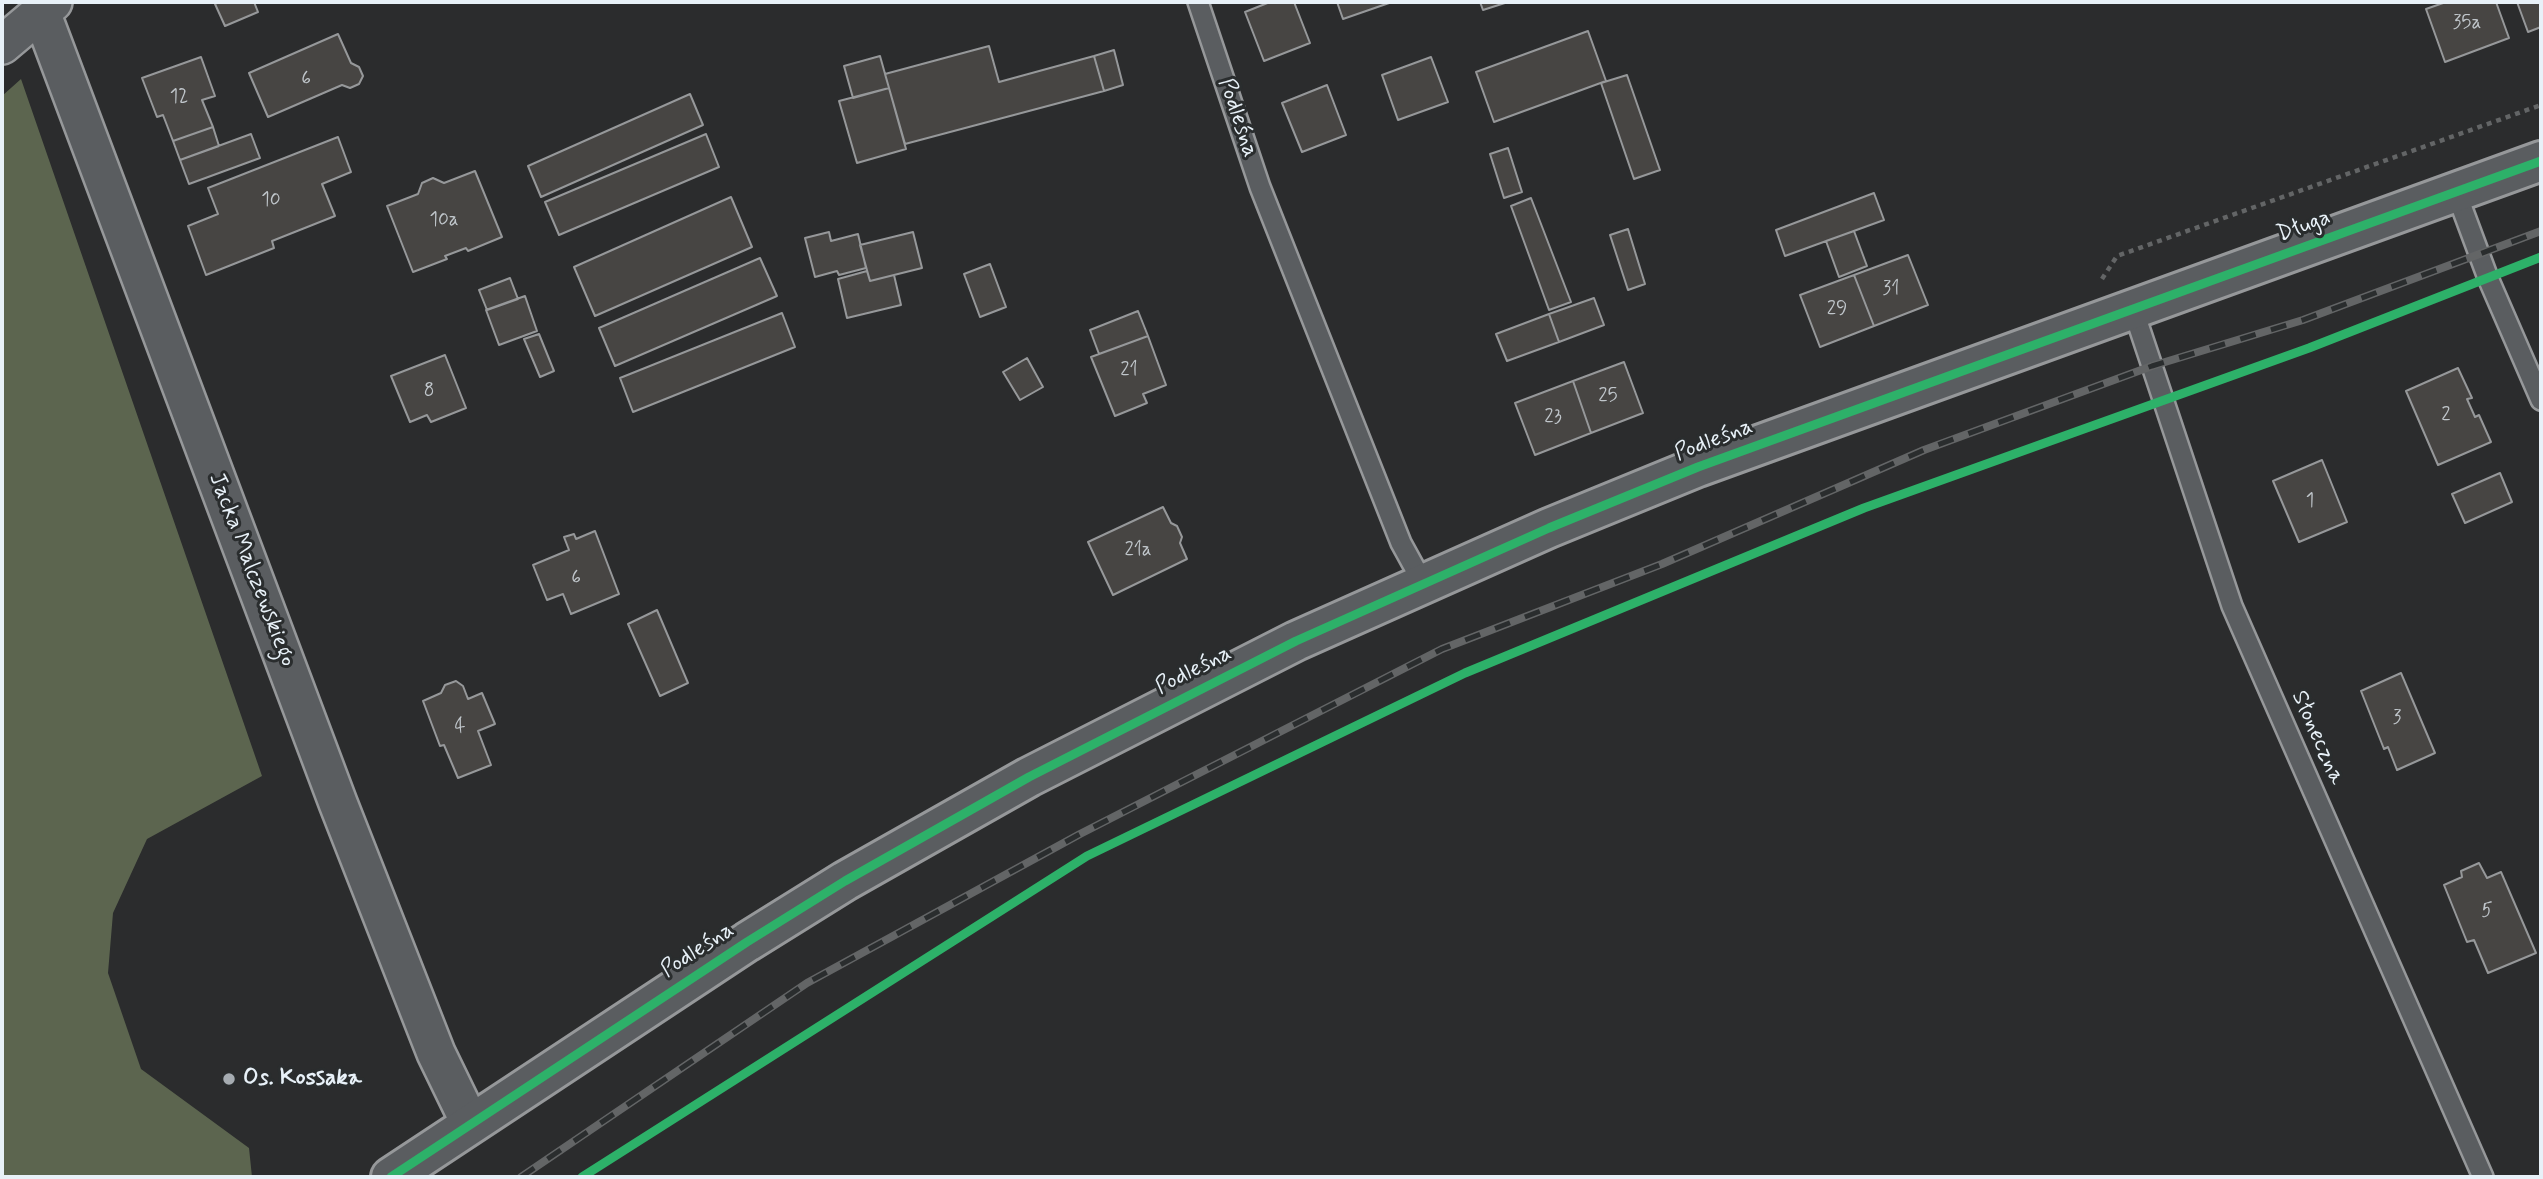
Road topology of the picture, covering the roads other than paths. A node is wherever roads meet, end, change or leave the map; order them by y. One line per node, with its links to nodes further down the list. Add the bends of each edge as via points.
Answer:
1 (1198, 2): 9 (lane, Podleśna, via 1260,187 1401,543)
2 (47, 7): 3 (street); 10 (street, Jacka Malczewskiego, via 338,803 436,1053)
3 (2, 45)
4 (2541, 161): 5 (street, Długa)
5 (2456, 192): 6 (street, Długa); 8 (lane)
6 (2133, 309): 7 (street, Długa); 12 (lane, Słoneczna, via 2232,606)
7 (2079, 329): 9 (street, Podleśna, via 1698,467)
8 (2541, 400)
9 (1423, 583): 10 (street, Podleśna, via 1296,641 1053,765 868,868)
10 (470, 1124): 11 (street, Podleśna)
11 (391, 1177)
12 (2483, 1177)

